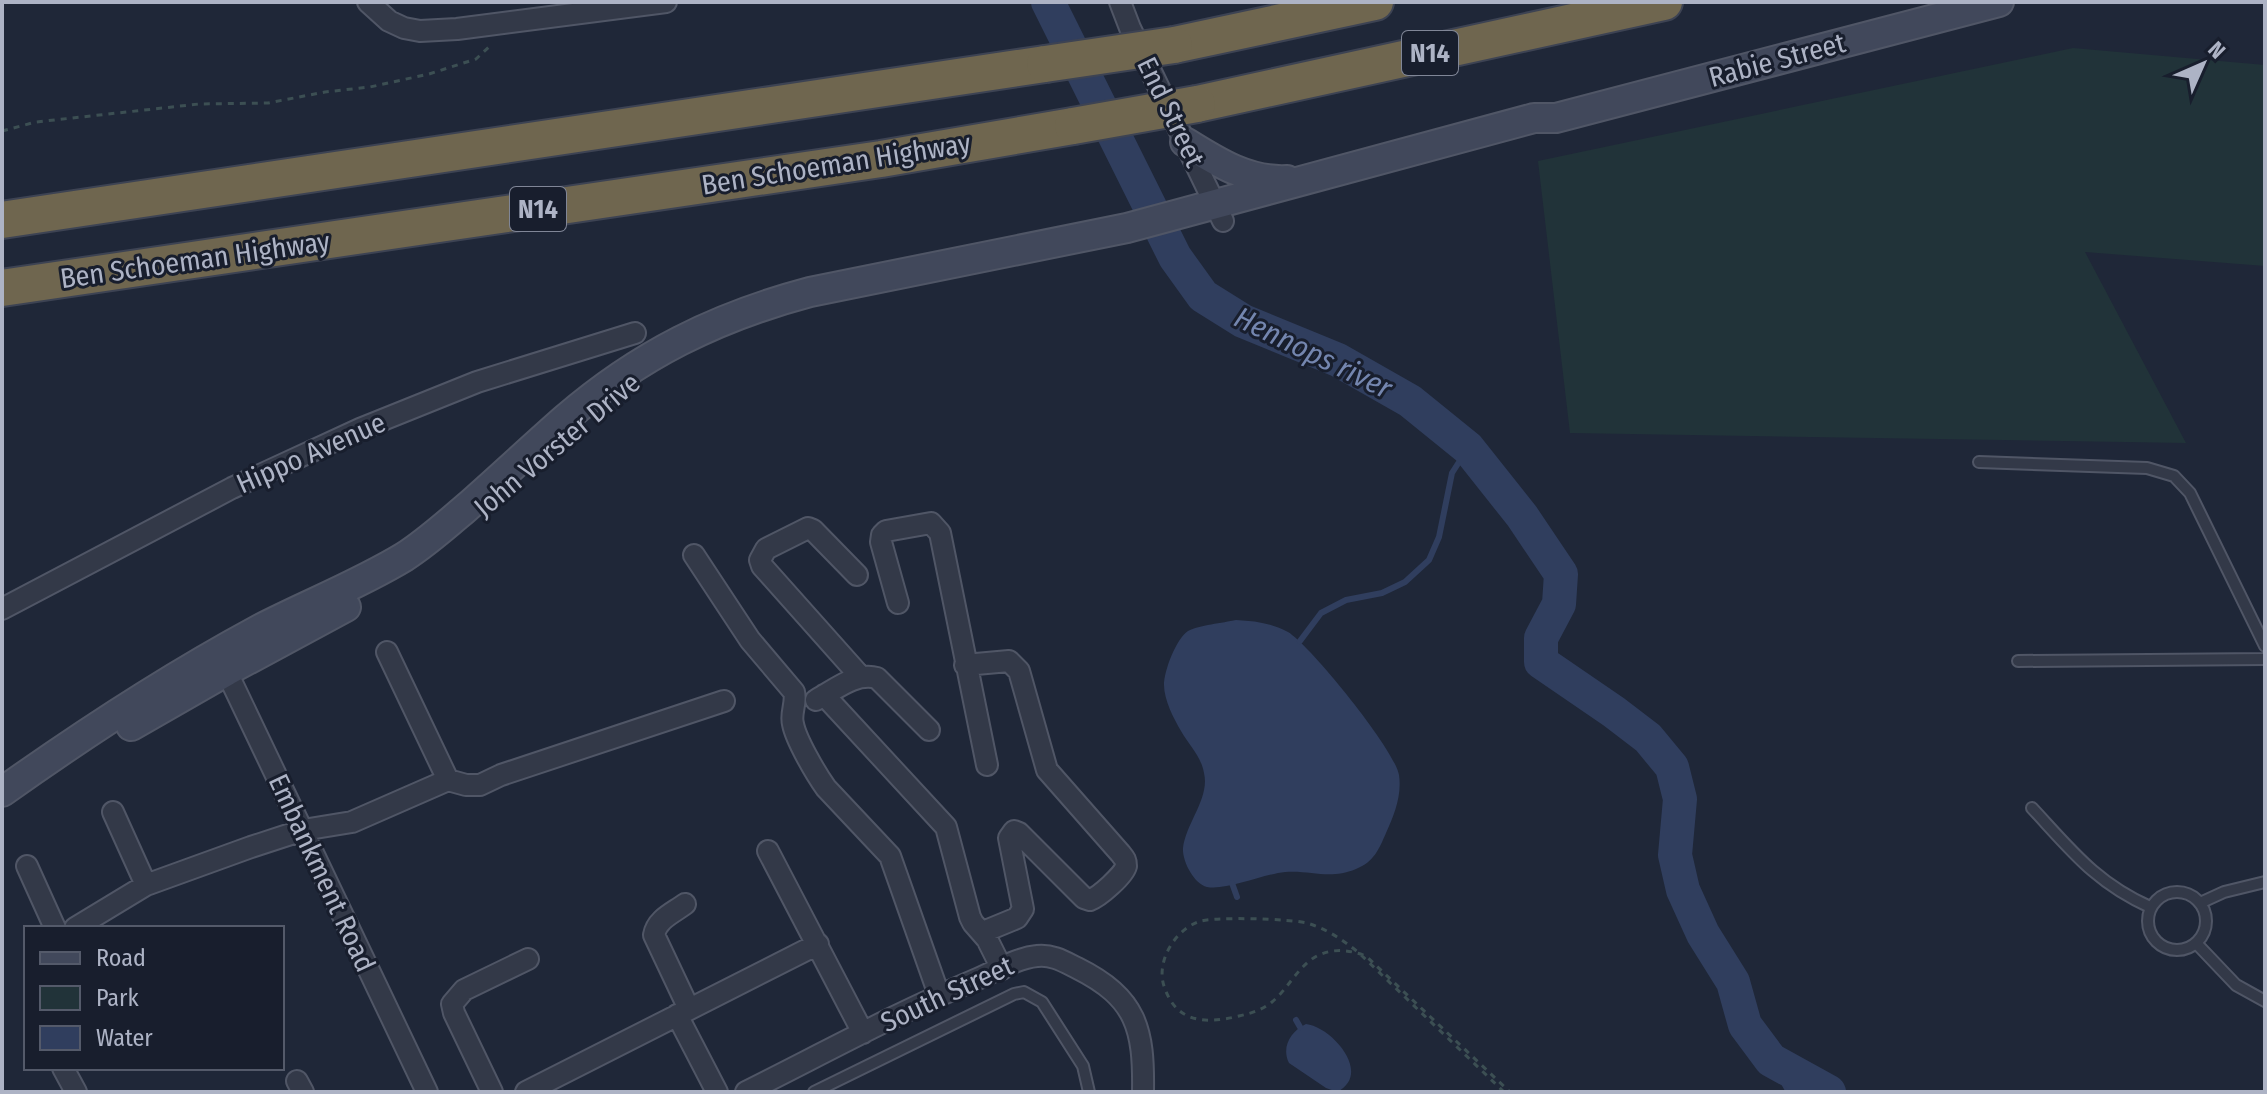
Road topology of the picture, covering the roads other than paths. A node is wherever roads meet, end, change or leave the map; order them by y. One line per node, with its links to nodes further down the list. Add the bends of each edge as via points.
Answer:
1 (368, 2): 2 (street, via 389,21 420,31)
2 (666, 2)
3 (1120, 2): 8 (street, End Street)
4 (1375, 2): 11 (highway, N14, bridge, via 1174,45)
5 (1664, 2): 12 (highway, Ben Schoeman Highway / N14, bridge, via 1073,126)
6 (1999, 2): 7 (main road, Rabie Street)
7 (1556, 118): 9 (main road, Rabie Street, via 1534,118); 10 (main road, Rabie Street, via 1372,182)
8 (1185, 142): 9 (main road, via 1251,176); 10 (street, End Street)
9 (1311, 179): 10 (main road, Rabie Street)
10 (1205, 216): 23 (main road, John Vorster Drive, via 813,300 729,326 611,393 462,526 385,586)
11 (2, 220)
12 (2, 288)
13 (635, 333): 18 (street, Hippo Avenue, via 477,382 360,429 232,488)
14 (1979, 462): 19 (lane, via 2147,468 2174,476 2190,493)
15 (694, 555): 28 (street, via 750,640 794,692)
16 (857, 575): 25 (street, via 808,528 766,549 760,560)
17 (898, 603): 24 (street, via 882,535 931,523 940,533)
18 (2, 609)
19 (2265, 646)
20 (387, 652): 31 (street)
21 (2265, 659): 22 (lane)
22 (2018, 661)
23 (222, 662): 32 (main road, John Vorster Drive, via 177,675); 34 (main road, John Vorster Drive); 36 (street, Embankment Road)
24 (965, 665): 30 (street); 46 (street, via 1009,661 1019,671 1047,770 1125,859 1126,867 1090,900 1014,831 1009,838 1023,909 1017,918)
25 (860, 676): 26 (street); 29 (street, via 877,678)
26 (824, 695): 28 (street); 46 (street, via 946,827 970,917)
27 (724, 701): 31 (street, via 480,785)
28 (794, 711): 51 (street, via 793,725 817,775 890,856)
29 (929, 730)
30 (987, 765)
31 (448, 780): 36 (street, via 352,822)
32 (2, 792)
33 (2032, 808): 43 (lane, via 2109,885)
34 (2, 812)
35 (113, 812): 40 (street)
36 (303, 830): 40 (street); 57 (street, Embankment Road)
37 (768, 851): 48 (street)
38 (27, 866): 44 (street)
39 (2265, 882): 41 (lane)
40 (146, 885): 45 (street)
41 (2200, 903): 43 (lane, via 2190,894 2172,891); 47 (lane, via 2206,925)
42 (685, 904): 53 (street, via 656,927 654,935)
43 (2150, 907): 47 (lane, via 2148,925 2156,942 2173,950)
44 (54, 926)
45 (78, 926)
46 (983, 932): 50 (street)
47 (2196, 943): 52 (lane, via 2236,985)
48 (818, 944): 53 (street); 54 (street)
49 (528, 959): 58 (street, via 464,990 452,1004)
50 (1002, 969): 51 (street, South Street); 64 (street, South Street, via 1036,956 1060,960 1118,996 1130,1010 1142,1046)
51 (939, 995): 54 (street, South Street)
52 (2265, 1001)
53 (683, 1012): 59 (street); 60 (street)
54 (863, 1033): 61 (street, South Street)
55 (64, 1070): 56 (street)
56 (76, 1092)
57 (427, 1092)
58 (492, 1092)
59 (526, 1092)
60 (717, 1092)
61 (746, 1092)
62 (814, 1092): 63 (lane, via 1024,992 1042,1002 1083,1066)
63 (1089, 1092)
64 (1143, 1092)

